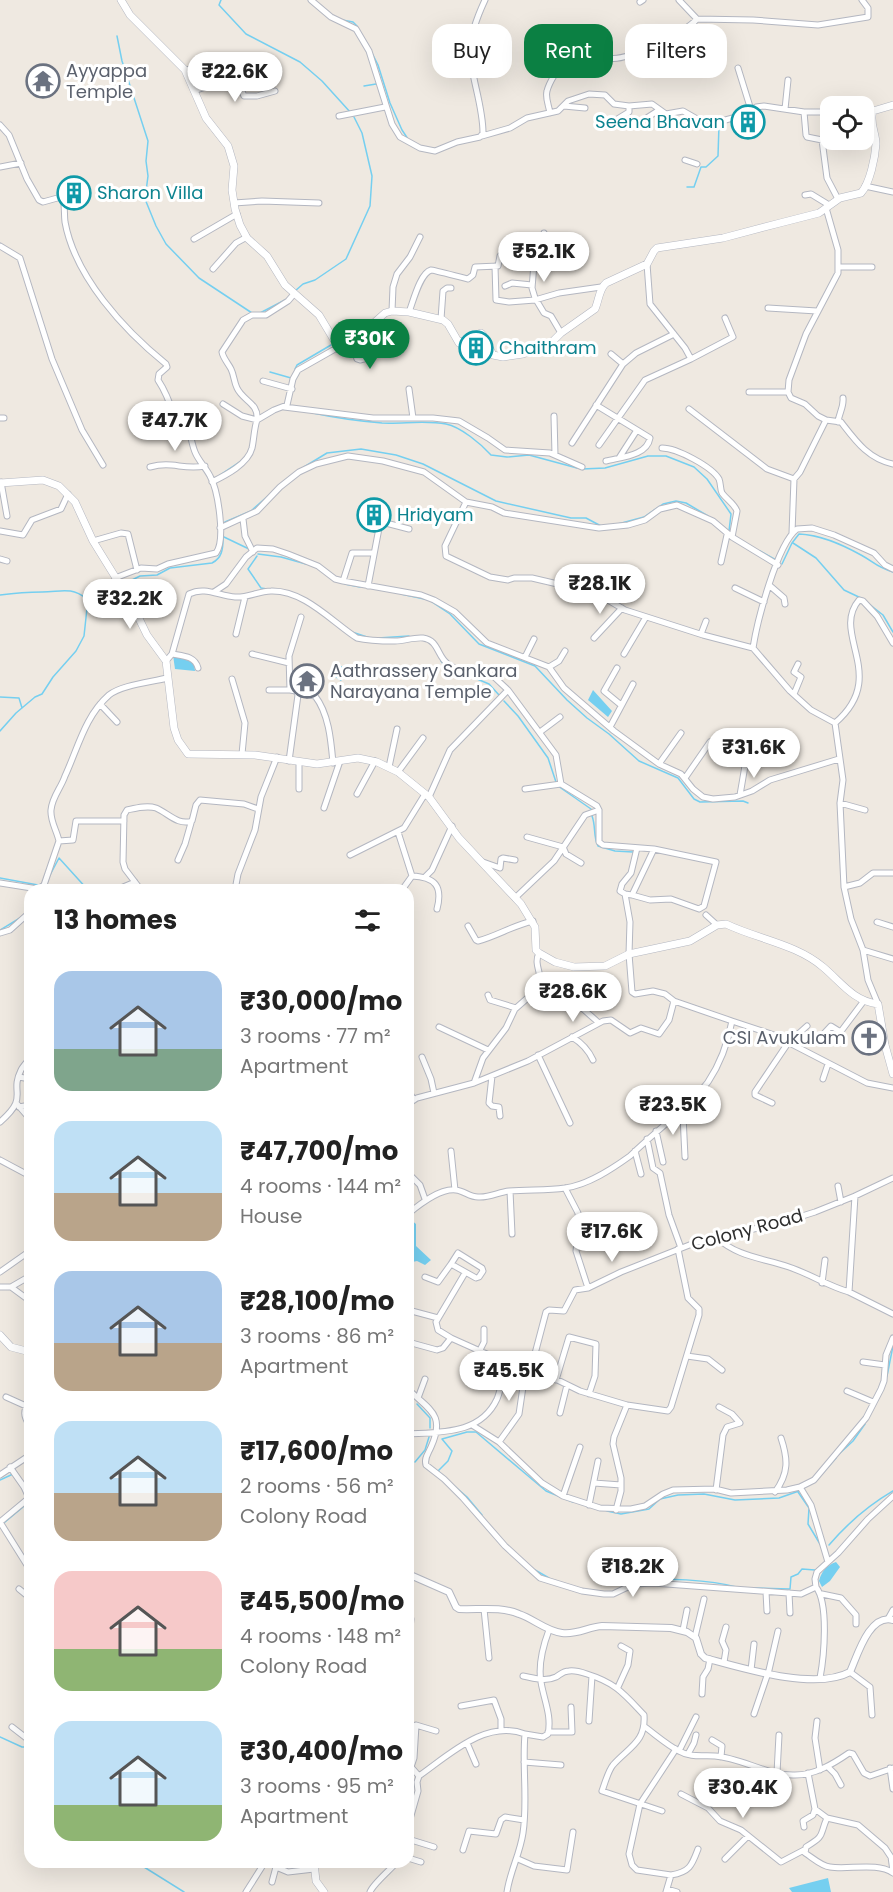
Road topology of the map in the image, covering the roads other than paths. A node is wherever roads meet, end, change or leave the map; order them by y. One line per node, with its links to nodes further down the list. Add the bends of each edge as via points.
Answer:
1 (121, 0): 9 (main road, via 130,15)
2 (311, 0): 16 (street, via 331,17 356,29 369,51)
3 (484, 0): 30 (street, via 470,49)
4 (679, 0): 6 (street)
5 (862, 0): 6 (street, via 868,17 818,25)
6 (697, 19): 24 (street, via 678,34 621,59 609,58 599,43 586,43 551,79 546,94)
7 (206, 58): 9 (street, via 193,69)
8 (738, 68): 20 (street)
9 (185, 70): 11 (main road)
10 (788, 80): 18 (street)
11 (194, 91): 12 (street, via 237,80 244,96); 39 (main road, via 206,118 232,155)
12 (275, 91)
13 (893, 105): 21 (main road)
14 (564, 106): 15 (street, via 568,101 594,94); 17 (street); 24 (street)
15 (629, 106): 19 (street, via 652,104); 27 (street, via 629,112)
16 (385, 107): 25 (street); 30 (street, via 400,137 420,148 435,151)
17 (585, 108)
18 (785, 109): 20 (street, via 764,106); 22 (street)
19 (659, 110): 20 (street, via 666,114 683,111 697,119 718,122); 26 (street)
20 (751, 110)
21 (874, 111)
22 (804, 112): 23 (street); 38 (street, via 807,137 822,140 827,178)
23 (820, 112)
24 (550, 113): 30 (street)
25 (339, 116)
26 (642, 120)
27 (611, 123)
28 (0, 126): 32 (street, via 9,135)
29 (874, 133): 35 (main road, via 876,144)
30 (482, 135)
31 (685, 160): 33 (street)
32 (21, 163): 34 (street); 83 (street, via 41,201 63,199 71,240 96,292 134,336 166,364 157,378)
33 (697, 164)
34 (0, 166)
35 (865, 186): 36 (street); 38 (main road, via 861,193)
36 (893, 192)
37 (805, 195): 41 (street, via 811,194)
38 (838, 199): 41 (main road)
39 (234, 203): 40 (street); 42 (main road)
40 (319, 203)
41 (828, 206): 49 (main road, via 819,213 723,238 657,248); 51 (street)
42 (237, 214): 44 (main road); 46 (street)
43 (544, 233): 54 (street, via 543,256 534,264)
44 (247, 237): 53 (street, via 236,243); 58 (main road, via 267,256)
45 (420, 237): 61 (street, via 397,274)
46 (194, 239)
47 (0, 246): 100 (street, via 20,258 52,359 78,422)
48 (522, 253): 50 (street, via 502,254)
49 (647, 264): 56 (main road); 68 (street, via 650,304)
50 (495, 266): 59 (street, via 496,300); 63 (street, via 475,267 468,279 429,271 422,276)
51 (838, 267): 52 (street); 62 (street)
52 (872, 267)
53 (213, 269)
54 (532, 285): 55 (street); 59 (street)
55 (505, 286)
56 (601, 287): 59 (street); 67 (main road, via 595,309)
57 (451, 288): 65 (street, via 443,291)
58 (292, 292): 70 (main road, via 319,315); 89 (street, via 288,301 266,315 243,320 222,352 238,391 258,413)
59 (536, 300): 67 (street)
60 (768, 308): 62 (street)
61 (392, 311): 63 (main road); 66 (main road)
62 (818, 311): 78 (street, via 789,380)
63 (409, 312): 65 (main road)
64 (725, 318): 72 (street, via 733,337)
65 (441, 319): 67 (main road, via 459,343 483,334 497,356 542,348)
66 (362, 333): 69 (main road); 69 (street, via 371,357 357,359)
67 (561, 333)
68 (674, 334): 72 (street); 73 (street)
69 (350, 340): 70 (main road)
70 (337, 345): 76 (street, via 298,370)
71 (611, 354): 73 (street)
72 (691, 359): 88 (street, via 645,380)
73 (623, 364): 81 (street)
74 (263, 381): 76 (street)
75 (409, 388): 87 (street)
76 (291, 389): 82 (street)
77 (749, 392): 78 (street)
78 (788, 392): 90 (street, via 791,398)
79 (843, 398): 91 (street)
80 (223, 404): 89 (street)
81 (596, 405): 88 (street); 93 (street)
82 (284, 407): 87 (street, via 373,418); 89 (street)
83 (170, 408): 84 (street); 101 (street, via 176,418 187,420 196,455)
84 (193, 409)
85 (689, 409): 104 (street, via 767,469)
86 (554, 416): 96 (street)
87 (413, 418): 96 (street, via 459,421 505,450)
88 (616, 418): 92 (street); 94 (street)
89 (255, 420): 105 (street, via 252,449 246,459)
90 (826, 420): 91 (street); 104 (street)
91 (838, 422): 99 (street, via 861,448)
92 (637, 430): 97 (street); 97 (street, via 650,438 649,444 641,452)
93 (572, 443)
94 (599, 445)
95 (662, 448): 115 (street, via 693,459 718,478 721,491 737,511)
96 (555, 455): 103 (street)
97 (620, 458): 98 (street)
98 (606, 461)
99 (893, 464)
100 (103, 465)
101 (204, 466): 102 (street); 105 (street)
102 (150, 467)
103 (582, 467)
104 (794, 479): 114 (street)
105 (214, 481): 111 (street)
106 (1, 482): 107 (main road, via 43,480); 109 (street)
107 (68, 494): 113 (street, via 61,509 32,520 23,535); 116 (main road)
108 (466, 502): 110 (street, via 424,472 348,456 299,472); 115 (street, via 504,513 599,528 645,520 660,509 677,505 706,518); 136 (street, via 445,546 446,556 490,577 532,578 596,593)
109 (7, 516)
110 (243, 519): 111 (street); 117 (street, via 245,536)
111 (222, 528): 126 (street, via 216,553 157,569)
112 (409, 529): 118 (street, via 380,522)
113 (0, 531)
114 (792, 533): 123 (street); 125 (street, via 804,528 834,535 874,553)
115 (729, 536): 122 (street); 123 (street)
116 (93, 542): 126 (street, via 128,534); 128 (main road)
117 (253, 552): 124 (street, via 257,548 273,549); 132 (street, via 226,584)
118 (374, 553): 127 (street, via 352,553); 130 (street)
119 (323, 559): 124 (street)
120 (0, 560): 121 (street)
121 (8, 561)
122 (721, 562)
123 (778, 565): 129 (street)
124 (318, 566): 127 (street)
125 (893, 569)
126 (137, 570): 128 (street)
127 (343, 581): 130 (street)
128 (119, 584): 151 (main road)
129 (769, 585): 134 (street); 135 (street, via 784,598)
130 (369, 586): 150 (street, via 434,600 455,612 487,642)
131 (735, 588): 134 (street)
132 (214, 592): 133 (street); 147 (street, via 189,594)
133 (245, 597): 140 (street); 162 (street, via 272,590 287,593 304,600 357,638 423,638 438,647 447,663 473,675 493,676)
134 (764, 602): 145 (street)
135 (785, 604)
136 (622, 608): 138 (street); 142 (street)
137 (301, 617): 152 (street)
138 (646, 617): 141 (street); 149 (street)
139 (706, 621): 141 (street)
140 (236, 634)
141 (701, 634): 145 (street)
142 (594, 638)
143 (534, 639): 150 (street)
144 (893, 643): 169 (street, via 877,616 859,600 852,609 850,624 860,662 859,687 848,712)
145 (753, 648): 164 (street)
146 (565, 651): 154 (street)
147 (172, 654): 151 (street); 155 (street, via 190,658)
148 (252, 654): 152 (street)
149 (624, 654)
150 (525, 657): 154 (street)
151 (163, 658): 157 (main road)
152 (289, 663): 161 (street)
153 (798, 664): 164 (street, via 794,672 801,678)
154 (549, 667): 170 (street, via 564,688)
155 (198, 668)
156 (617, 668): 166 (street, via 604,691)
157 (167, 678): 165 (street, via 116,691); 176 (main road, via 174,728 185,752)
158 (232, 679): 176 (street, via 245,723)
159 (633, 684): 166 (street)
160 (269, 690): 161 (street)
161 (290, 690): 163 (street)
162 (508, 690): 172 (street); 192 (street, via 450,750)
163 (297, 693): 180 (street); 182 (street, via 315,696 321,703)
164 (794, 694): 169 (street, via 811,710)
165 (100, 704): 168 (street); 204 (street, via 80,739 51,808)
166 (621, 705): 170 (street)
167 (560, 717): 172 (street)
168 (117, 722)
169 (835, 723): 178 (street)
170 (610, 727): 184 (street)
171 (397, 729): 185 (street)
172 (540, 732): 188 (street, via 556,755)
173 (681, 733): 184 (street)
174 (423, 738): 186 (street)
175 (710, 742): 187 (street)
176 (242, 754): 177 (main road)
177 (277, 757): 180 (main road); 196 (street)
178 (839, 759): 193 (street, via 770,780); 194 (street, via 843,787)
179 (746, 760): 193 (street)
180 (289, 761): 183 (main road)
181 (375, 761): 182 (main road, via 353,758); 185 (main road); 191 (street)
182 (337, 762): 183 (main road); 195 (street)
183 (299, 763): 189 (street)
184 (659, 764): 187 (street)
185 (389, 767): 186 (main road)
186 (399, 772): 192 (main road)
187 (685, 778): 193 (street, via 703,796 713,799)
188 (561, 784): 190 (street); 197 (street, via 594,802)
189 (299, 789)
190 (525, 789)
191 (357, 794)
192 (427, 795): 201 (main road); 202 (street)
193 (740, 795)
194 (840, 803): 198 (street); 225 (street)
195 (324, 808)
196 (258, 809): 200 (street, via 200,800); 222 (street)
197 (599, 810): 205 (street, via 585,815); 206 (street, via 599,842)
198 (865, 810)
199 (124, 821): 200 (street, via 127,810 148,807); 204 (street, via 76,821 73,840); 218 (street, via 124,869)
200 (191, 823): 210 (street)
201 (452, 826): 212 (main road); 217 (street)
202 (398, 832): 208 (street); 216 (street)
203 (527, 837): 205 (street)
204 (59, 841): 220 (street)
205 (563, 848): 213 (street); 228 (street)
206 (637, 848): 207 (street); 211 (street)
207 (654, 849): 214 (street); 227 (street, via 716,862 704,906 699,909 672,899 650,900)
208 (350, 855)
209 (515, 860): 212 (street, via 501,859 500,868)
210 (178, 861)
211 (634, 861): 214 (street); 226 (street, via 620,891)
212 (483, 862): 228 (main road)
213 (581, 863)
214 (641, 872): 227 (street)
215 (893, 873): 225 (street, via 873,873 860,883)
216 (412, 876): 217 (street); 223 (street)
217 (425, 877): 229 (street, via 439,892)
218 (135, 882): 221 (street)
219 (0, 883): 224 (street)
220 (42, 884)
221 (130, 884)
222 (236, 884)
223 (406, 884)
224 (24, 887)
225 (844, 887): 238 (street)
226 (625, 894): 227 (street); 240 (street, via 630,922)
227 (632, 895)
228 (515, 898): 232 (main road)
229 (437, 909)
230 (706, 915): 234 (street)
231 (24, 917): 237 (street)
232 (533, 921): 235 (street, via 478,941); 239 (main road)
233 (877, 922): 236 (street)
234 (717, 925): 240 (main road, via 690,941); 245 (main road, via 726,924 806,955)
235 (468, 926)
236 (893, 927)
237 (0, 933)
238 (863, 950): 241 (street); 246 (street, via 868,980)
239 (539, 953): 240 (main road, via 574,967 605,966); 247 (street, via 536,959 540,987)
240 (629, 954): 244 (street, via 632,992 653,991)
241 (893, 959)
242 (604, 994): 249 (street, via 582,1003 582,1008)
243 (488, 995): 247 (street, via 490,1000)
244 (674, 1001): 248 (street); 249 (street, via 669,1020 658,1034 641,1028 630,1033 611,1020)
245 (863, 1002): 246 (main road); 253 (street, via 842,1030 831,1026)
246 (878, 1004): 261 (main road)
247 (516, 1008): 255 (street)
248 (732, 1022): 254 (street); 273 (street, via 708,1082)
249 (599, 1023): 252 (street)
250 (807, 1026): 254 (street)
251 (439, 1027): 255 (street)
252 (572, 1037): 256 (street); 258 (street)
253 (818, 1040)
254 (788, 1043): 259 (street); 270 (street, via 755,1092)
255 (488, 1050): 266 (street)
256 (538, 1055): 262 (street); 277 (street)
257 (422, 1057): 268 (street)
258 (593, 1060)
259 (828, 1064): 265 (street); 267 (street, via 867,1083)
260 (24, 1066): 263 (street)
261 (892, 1071)
262 (492, 1076): 266 (street); 275 (street, via 489,1103 499,1107)
263 (19, 1077): 264 (street); 271 (street)
264 (24, 1078)
265 (823, 1079)
266 (474, 1083): 268 (street)
267 (893, 1088)
268 (434, 1093): 269 (street)
269 (414, 1101)
270 (772, 1102)
271 (18, 1105): 272 (street); 274 (street); 276 (street)
272 (24, 1105)
273 (680, 1110): 278 (street); 282 (street)
274 (24, 1112)
275 (500, 1116)
276 (0, 1122)
277 (570, 1123)
278 (656, 1131): 279 (street); 284 (street)
279 (647, 1139): 281 (street); 299 (street)
280 (451, 1151): 291 (street)
281 (635, 1151): 286 (street); 290 (street, via 586,1182)
282 (685, 1157)
283 (0, 1160): 285 (street)
284 (663, 1162)
285 (24, 1173)
286 (640, 1174)
287 (893, 1178): 293 (street, Colony Road)
288 (414, 1179): 294 (street)
289 (838, 1186): 295 (street)
290 (565, 1188): 292 (street); 310 (street, via 578,1213 576,1251)
291 (455, 1190): 292 (street, via 477,1198); 294 (street)
292 (510, 1191): 297 (street)
293 (855, 1196): 295 (street, Colony Road); 311 (street)
294 (425, 1199): 296 (street)
295 (841, 1202): 298 (street, Colony Road)
296 (414, 1209)
297 (512, 1234)
298 (717, 1238): 299 (street, Colony Road); 307 (street, via 740,1253 790,1267)
299 (680, 1248): 310 (street, Colony Road); 323 (street, via 688,1298 699,1309)
300 (24, 1255): 303 (street)
301 (825, 1260): 307 (street)
302 (451, 1264): 304 (street); 304 (street, via 458,1253 483,1269 477,1278); 305 (street, via 438,1282)
303 (0, 1272)
304 (465, 1273): 315 (street)
305 (426, 1276)
306 (24, 1279): 309 (street)
307 (822, 1283): 311 (street)
308 (0, 1287): 309 (street)
309 (11, 1287): 312 (street)
310 (588, 1288): 327 (street, Colony Road, via 575,1290 564,1311 546,1312)
311 (849, 1292): 314 (street)
312 (24, 1297)
313 (414, 1312): 315 (street)
314 (893, 1314)
315 (438, 1318): 318 (street, via 438,1330)
316 (484, 1329): 322 (street)
317 (0, 1335): 321 (main road, via 11,1347)
318 (451, 1338): 320 (street, via 437,1350); 322 (street)
319 (893, 1338): 326 (street)
320 (414, 1344)
321 (24, 1350)
322 (480, 1350): 325 (street)
323 (687, 1356): 328 (street, via 708,1359); 339 (street, via 668,1411)
324 (863, 1362): 326 (street)
325 (509, 1364): 327 (street); 342 (street, via 490,1411)
326 (885, 1365): 337 (street, via 884,1381)
327 (529, 1367): 330 (street); 346 (street, via 519,1414)
328 (722, 1370)
329 (424, 1379): 336 (street)
330 (556, 1380): 331 (street); 334 (street, via 568,1337 596,1344 595,1376)
331 (567, 1386): 334 (street); 341 (street)
332 (847, 1391): 337 (street)
333 (414, 1394): 336 (street)
334 (589, 1394): 339 (street)
335 (6, 1397): 338 (street)
336 (418, 1398): 343 (street, via 435,1415)
337 (873, 1402): 355 (street, via 866,1418 829,1463 814,1480)
338 (24, 1403)
339 (627, 1405): 353 (street, via 614,1437)
340 (719, 1407): 356 (street, via 740,1423 727,1428 723,1435)
341 (560, 1413)
342 (472, 1425): 343 (street); 346 (street)
343 (437, 1432): 344 (street); 369 (street, via 425,1458 426,1465 540,1578 604,1594 614,1594 634,1584 653,1583)
344 (414, 1434)
345 (781, 1438): 357 (street, via 786,1468)
346 (499, 1442): 358 (street, via 542,1483)
347 (580, 1447): 358 (street)
348 (24, 1459): 350 (street)
349 (598, 1461): 352 (street)
350 (10, 1467): 351 (street); 354 (street)
351 (0, 1475)
352 (594, 1483): 353 (street); 361 (street)
353 (621, 1485): 362 (street)
354 (24, 1487)
355 (800, 1487): 357 (street); 365 (street, via 811,1504)
356 (716, 1490): 357 (street); 362 (street, via 673,1490 645,1506)
357 (775, 1492)
358 (563, 1496): 361 (street)
359 (893, 1496): 365 (street)
360 (24, 1502): 363 (street)
361 (589, 1505): 362 (street)
362 (616, 1509)
363 (0, 1522): 364 (street)
364 (24, 1560)
365 (828, 1562): 367 (street, via 817,1572)
366 (414, 1577): 374 (street, via 449,1592 459,1610)
367 (816, 1587): 371 (street, via 801,1594); 372 (street)
368 (19, 1589): 370 (street)
369 (766, 1592): 371 (street); 377 (street)
370 (24, 1593)
371 (789, 1593): 378 (street)
372 (822, 1594): 380 (street, via 841,1598 856,1615); 396 (street, via 825,1647)
373 (704, 1599): 385 (street)
374 (484, 1608): 382 (street, via 518,1613); 388 (street)
375 (687, 1610): 383 (street)
376 (893, 1610): 379 (street)
377 (767, 1611)
378 (790, 1613)
379 (890, 1620): 392 (street, via 876,1625 867,1635)
380 (856, 1624)
381 (726, 1627): 390 (street, via 722,1641 726,1650)
382 (549, 1630): 383 (street, via 574,1634 602,1626); 397 (street, via 543,1646)
383 (682, 1630): 385 (street)
384 (778, 1631): 393 (street)
385 (695, 1637): 389 (street, via 701,1654)
386 (754, 1644): 391 (street)
387 (621, 1646): 398 (street, via 630,1651 630,1658)
388 (489, 1658)
389 (710, 1659): 390 (street); 399 (street)
390 (724, 1662): 391 (street)
391 (751, 1670): 393 (street)
392 (850, 1672): 396 (street); 403 (street, via 870,1687)
393 (766, 1674): 396 (street, via 803,1680); 402 (street)
394 (523, 1676): 397 (street)
395 (592, 1676): 397 (street, via 568,1671); 398 (street); 405 (street)
396 (820, 1678)
397 (540, 1679): 411 (street, via 549,1717)
398 (618, 1687): 408 (street, via 644,1715)
399 (702, 1694)
400 (460, 1706): 410 (street, via 494,1700)
401 (571, 1707): 411 (street, via 572,1731)
402 (754, 1714)
403 (872, 1715)
404 (696, 1717): 419 (street)
405 (590, 1721)
406 (817, 1721): 428 (street, via 815,1738)
407 (12, 1726): 416 (street)
408 (645, 1727): 419 (street); 435 (street, via 635,1746 612,1766 602,1791)
409 (436, 1731): 413 (street, via 416,1725)
410 (501, 1731): 412 (street); 418 (street, via 493,1730)
411 (548, 1732): 412 (street, via 543,1737)
412 (525, 1734): 422 (street)
413 (414, 1735)
414 (696, 1735): 420 (street)
415 (780, 1735): 429 (street)
416 (24, 1736)
417 (712, 1740): 421 (street, via 722,1746)
418 (467, 1743): 423 (street); 431 (street)
419 (677, 1750): 420 (street); 435 (street)
420 (688, 1754): 421 (street)
421 (722, 1757): 429 (street)
422 (524, 1762): 424 (street); 440 (street)
423 (476, 1764)
424 (561, 1765)
425 (828, 1767): 426 (street, via 849,1753 870,1776); 428 (street); 432 (street)
426 (892, 1768): 433 (street)
427 (414, 1770): 431 (street)
428 (820, 1770): 430 (street)
429 (777, 1773): 430 (street)
430 (808, 1773): 437 (street)
431 (419, 1776): 436 (street)
432 (841, 1785)
433 (893, 1789)
434 (681, 1794): 443 (street)
435 (640, 1804): 438 (street); 460 (street, via 629,1854 632,1865 638,1870)
436 (414, 1805)
437 (815, 1809): 439 (street); 441 (street, via 803,1821)
438 (662, 1811)
439 (827, 1818): 448 (street, via 823,1834); 459 (street, via 858,1825 885,1848)
440 (524, 1820): 447 (street, via 505,1817 496,1834 469,1831); 449 (street)
441 (804, 1827)
442 (573, 1832): 449 (street, via 567,1870 544,1868)
443 (748, 1836): 448 (street, via 781,1862); 450 (street)
444 (414, 1841): 445 (street)
445 (434, 1846)
446 (698, 1849): 460 (street, via 689,1869)
447 (463, 1850)
448 (804, 1850): 459 (street, via 831,1868)
449 (518, 1859): 466 (street)
450 (725, 1859)
451 (414, 1860): 452 (street)
452 (421, 1863)
453 (261, 1868): 463 (street)
454 (274, 1868): 461 (street)
455 (282, 1868): 456 (street, via 288,1872)
456 (303, 1868)
457 (314, 1868): 464 (main road, via 316,1881)
458 (392, 1868): 465 (street)
459 (893, 1872)
460 (671, 1875): 462 (street)
461 (272, 1882)
462 (666, 1890): 467 (street)
463 (246, 1892)
464 (324, 1892)
465 (370, 1892)
466 (507, 1892)
467 (677, 1892)

